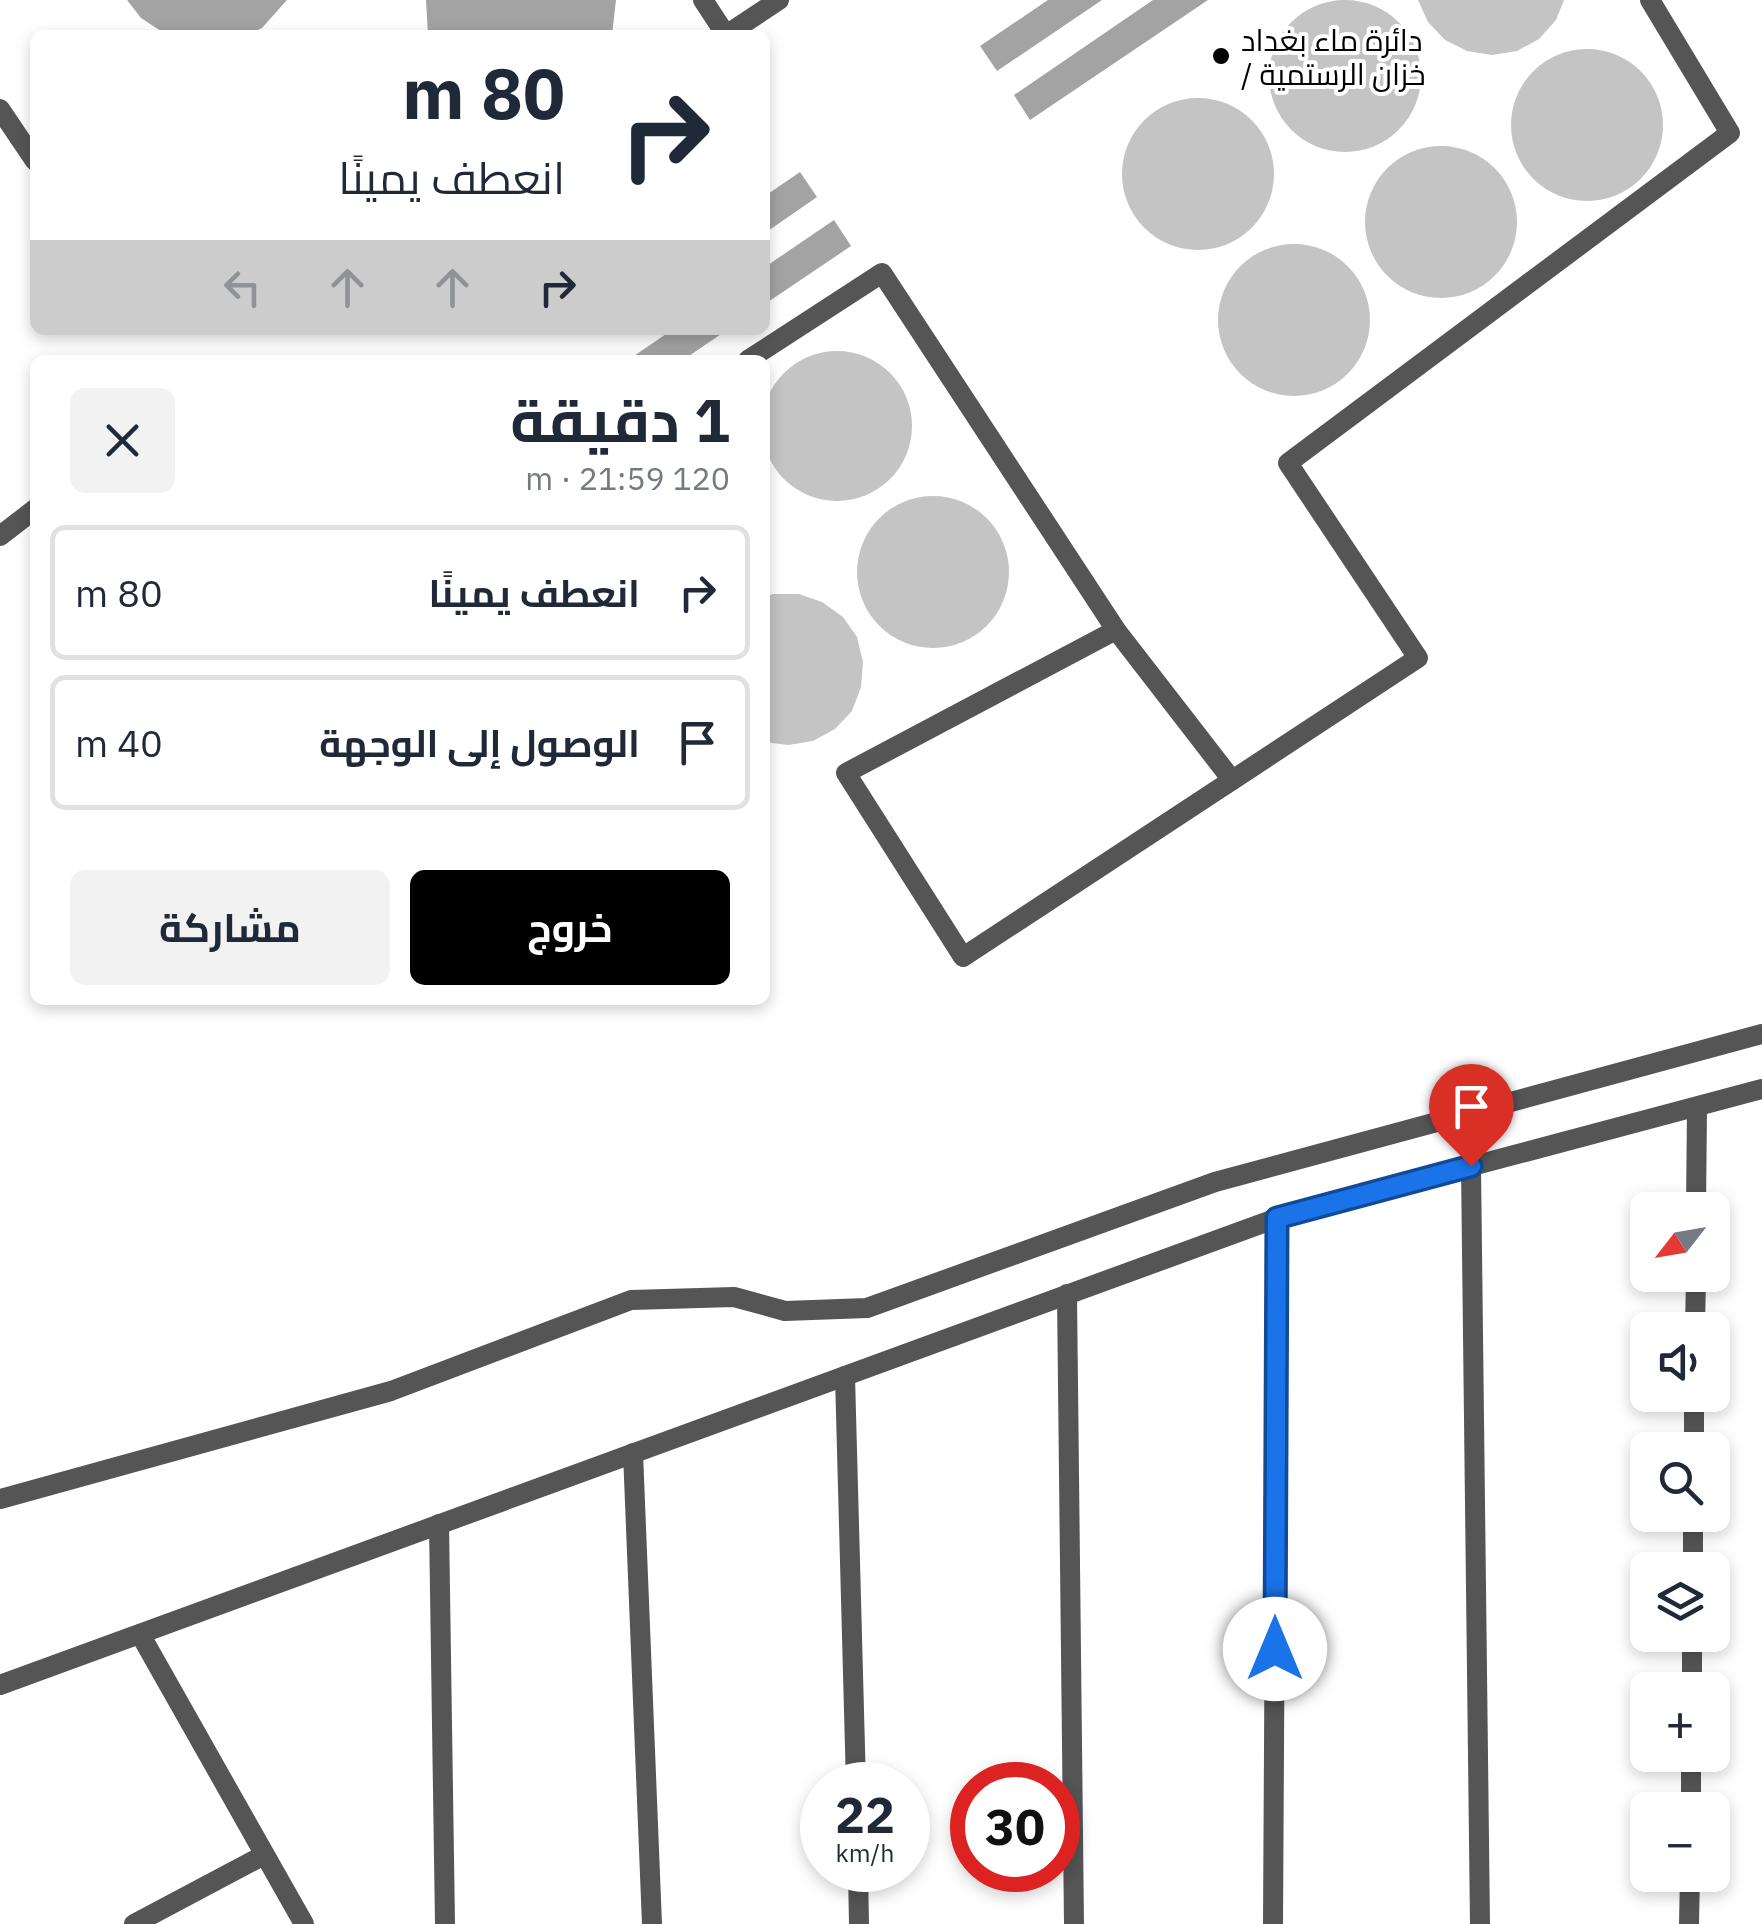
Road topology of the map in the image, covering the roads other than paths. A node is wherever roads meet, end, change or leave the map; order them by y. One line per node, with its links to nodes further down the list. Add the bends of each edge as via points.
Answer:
1 (703, 0): 4 (street)
2 (779, 0): 5 (street)
3 (1650, 0): 12 (street, via 1730,133 1288,463 1418,658)
4 (723, 30)
5 (734, 30)
6 (0, 109): 7 (street)
7 (30, 154)
8 (756, 355): 11 (street, via 882,273)
9 (30, 513): 10 (street)
10 (0, 536)
11 (1116, 630): 12 (street); 12 (street, via 846,773 963,957)
12 (1232, 780)
13 (1762, 1034): 22 (street, via 1214,1182 867,1308 785,1311 734,1297 631,1300 391,1391)
14 (1762, 1089): 15 (street)
15 (1697, 1106): 16 (street); 17 (street)
16 (1471, 1166): 18 (street); 37 (street)
17 (1696, 1192)
18 (1277, 1218): 19 (street); 36 (street)
19 (1067, 1294): 20 (street); 35 (street)
20 (845, 1376): 21 (street); 26 (street)
21 (633, 1453): 23 (street); 33 (street)
22 (0, 1499)
23 (440, 1524): 24 (street); 32 (street)
24 (140, 1634): 25 (street); 27 (street)
25 (0, 1685)
26 (855, 1762)
27 (264, 1854): 30 (street); 31 (street)
28 (858, 1892): 34 (street)
29 (1690, 1892): 38 (street)
30 (134, 1924)
31 (304, 1924)
32 (445, 1924)
33 (652, 1924)
34 (859, 1924)
35 (1074, 1924)
36 (1273, 1924)
37 (1480, 1924)
38 (1690, 1924)

